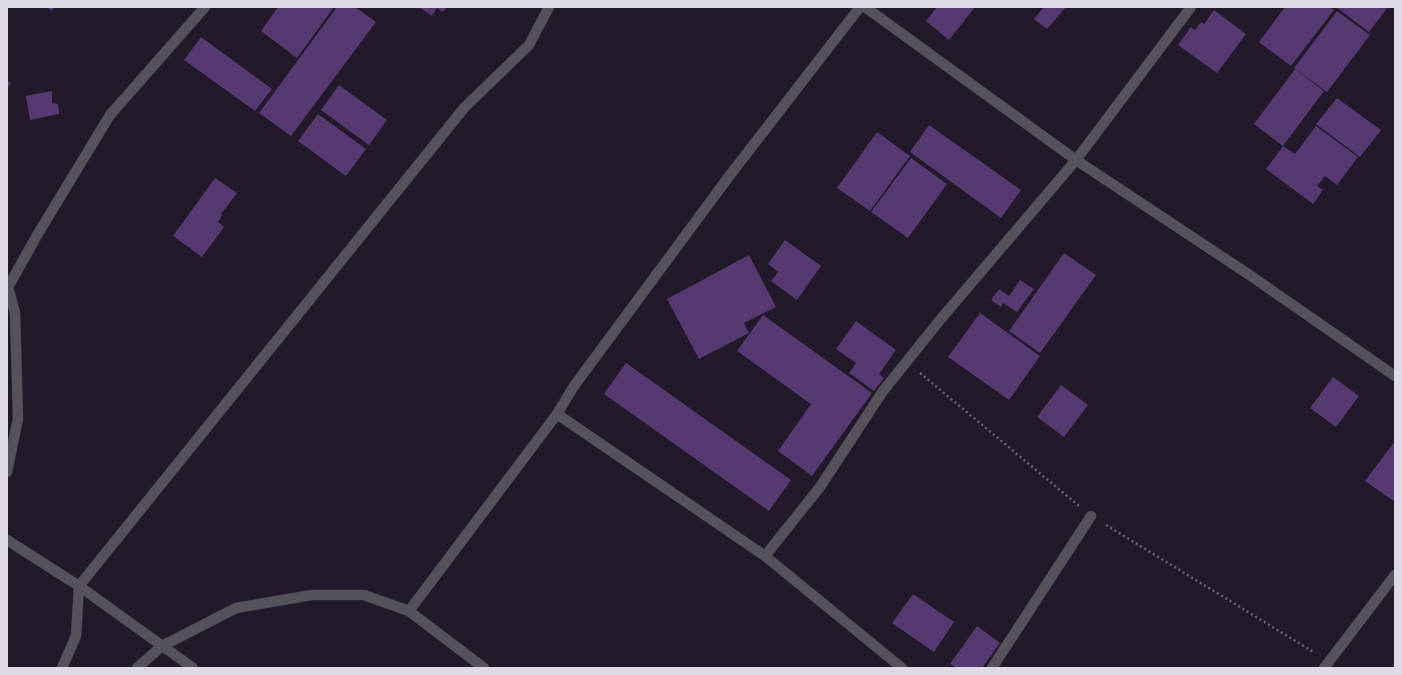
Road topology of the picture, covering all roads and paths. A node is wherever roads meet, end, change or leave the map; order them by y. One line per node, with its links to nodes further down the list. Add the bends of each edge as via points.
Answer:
1 (205, 7): 7 (street, via 110,115)
2 (549, 7): 16 (street, via 529,45 464,108)
3 (860, 7): 10 (street, via 725,182 574,386)
4 (864, 7): 6 (street)
5 (1191, 7): 6 (street)
6 (1076, 160): 8 (street); 9 (street, via 1251,276)
7 (8, 287): 11 (street, via 15,313 18,419)
8 (907, 362): 12 (path); 14 (street, via 883,391 820,487)
9 (1395, 376)
10 (557, 414): 14 (street); 17 (street)
11 (7, 472)
12 (1091, 516): 19 (path); 25 (street)
13 (7, 540): 16 (street)
14 (765, 556): 24 (street)
15 (1395, 575): 19 (street)
16 (79, 586): 18 (street); 20 (street, via 76,636)
17 (409, 611): 18 (street, via 364,595 312,595 236,608); 23 (street)
18 (162, 646): 21 (street); 22 (street)
19 (1326, 665)
20 (62, 668)
21 (137, 668)
22 (193, 668)
23 (484, 668)
24 (902, 668)
25 (992, 668)

